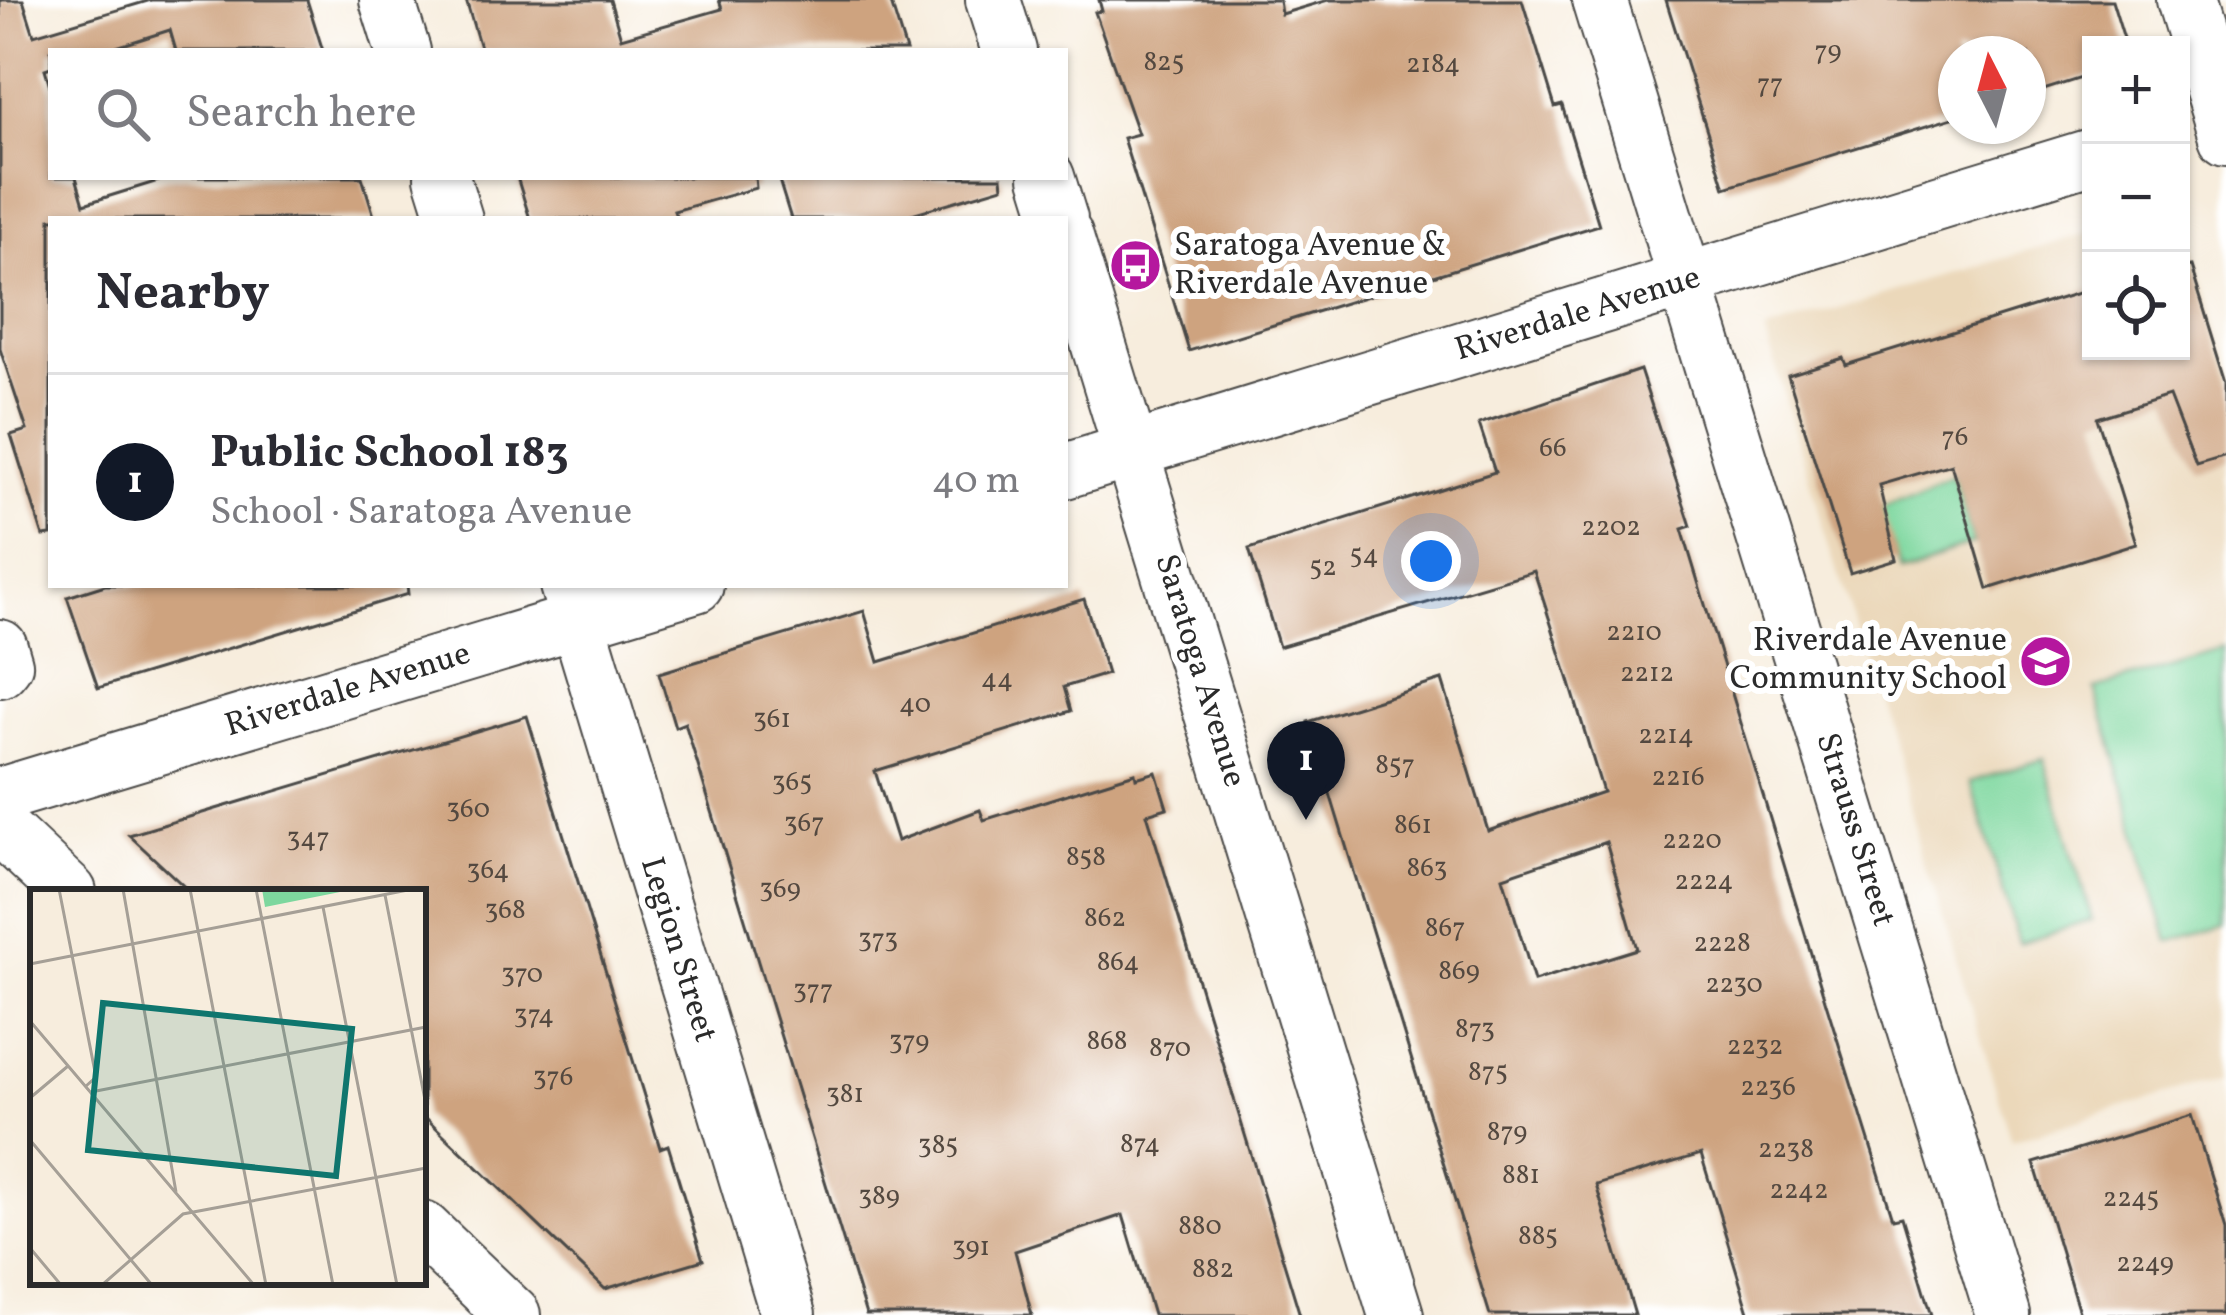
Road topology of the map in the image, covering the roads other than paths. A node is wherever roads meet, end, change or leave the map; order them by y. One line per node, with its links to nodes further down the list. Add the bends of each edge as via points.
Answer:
1 (387, 0): 5 (street)
2 (993, 0): 6 (street)
3 (1599, 0): 14 (street, Strauss Street)
4 (2184, 0): 7 (street)
5 (402, 48)
6 (1008, 48)
7 (2213, 124)
8 (2082, 159): 14 (street, Riverdale Avenue)
9 (443, 180): 11 (street)
10 (1048, 180): 12 (street)
11 (454, 216)
12 (1059, 216)
13 (1068, 245): 15 (street, Saratoga Avenue)
14 (1686, 282): 15 (street, Riverdale Avenue); 26 (street, Strauss Street)
15 (1131, 451): 16 (street, Riverdale Avenue); 25 (street, Saratoga Avenue)
16 (1068, 470)
17 (677, 588): 18 (street, Riverdale Avenue)
18 (573, 604): 19 (street, Riverdale Avenue); 24 (street, Legion Street)
19 (0, 795)
20 (0, 826): 21 (street)
21 (66, 889)
22 (426, 1232): 23 (street)
23 (513, 1315)
24 (788, 1315)
25 (1396, 1315)
26 (2003, 1315)

